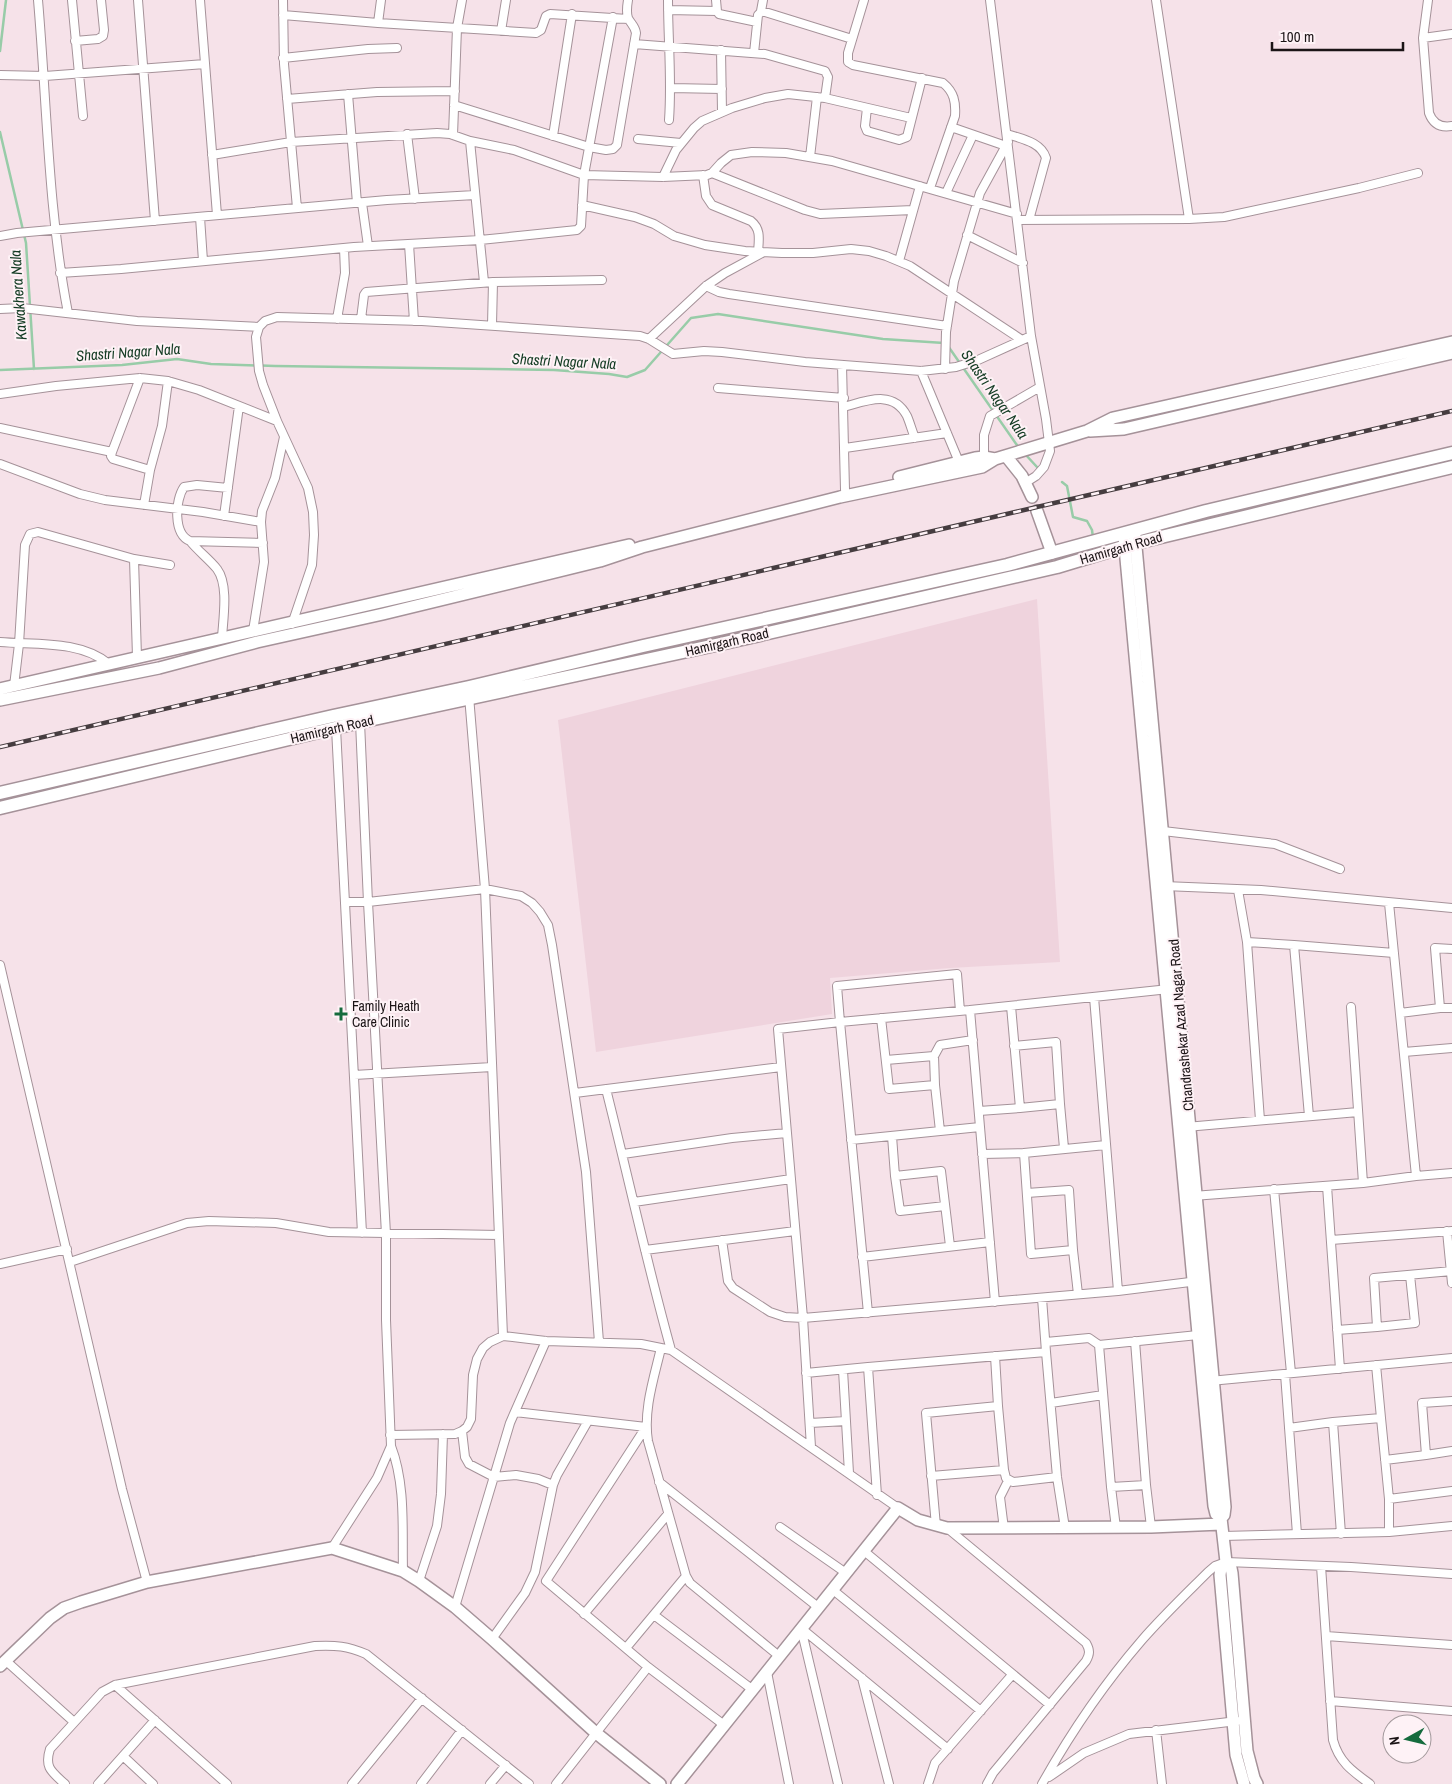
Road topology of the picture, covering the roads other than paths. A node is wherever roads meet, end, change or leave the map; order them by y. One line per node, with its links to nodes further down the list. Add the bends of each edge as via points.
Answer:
1 (38, 0): 43 (street)
2 (72, 0): 32 (street)
3 (101, 0): 32 (street, via 103,36)
4 (138, 0): 40 (street)
5 (200, 0): 39 (street)
6 (284, 0): 22 (street)
7 (381, 0): 26 (street)
8 (462, 0): 27 (street)
9 (506, 0): 28 (street)
10 (628, 0): 24 (street)
11 (668, 0): 18 (street)
12 (716, 0): 19 (street)
13 (763, 0): 20 (street)
14 (990, 0): 66 (street)
15 (1156, 0): 90 (street)
16 (1428, 0): 30 (street)
17 (862, 1): 31 (street)
18 (668, 10): 19 (street); 34 (street)
19 (717, 11): 25 (street)
20 (761, 11): 25 (street); 31 (street)
21 (572, 14): 23 (street); 28 (street, via 548,14 541,30 536,33); 62 (street)
22 (283, 15): 26 (street); 38 (street)
23 (613, 17): 24 (street); 69 (street)
24 (628, 19): 33 (street, via 635,28)
25 (757, 22): 37 (street)
26 (378, 23): 27 (street)
27 (458, 28): 28 (street); 47 (street)
28 (501, 31)
29 (1452, 34): 30 (street)
30 (1423, 38): 57 (street, via 1431,118 1439,126)
31 (852, 39): 44 (street, via 847,57 850,63)
32 (76, 41): 41 (street)
33 (634, 44): 34 (street); 69 (street, via 616,147 606,150)
34 (668, 47): 36 (street); 45 (street)
35 (397, 48): 38 (street)
36 (721, 50): 37 (street); 46 (street)
37 (754, 53): 49 (street, via 825,71 828,77)
38 (283, 58): 50 (street)
39 (205, 64): 40 (street); 70 (street)
40 (143, 69): 41 (street); 92 (street)
41 (78, 74): 43 (street); 54 (street)
42 (1, 75): 43 (street)
43 (45, 76): 93 (street)
44 (922, 78): 55 (street); 58 (street, via 943,83 953,94 955,116)
45 (671, 88): 46 (street); 56 (street)
46 (722, 89): 53 (street)
47 (455, 91): 48 (street); 51 (street)
48 (348, 94): 50 (street); 63 (street)
49 (821, 98): 52 (street); 53 (street, via 788,94); 71 (street)
50 (287, 99): 67 (street)
51 (454, 104): 60 (street); 62 (street)
52 (867, 108): 55 (street); 55 (street, via 864,126 867,131 899,140 906,137)
53 (722, 112): 68 (street, via 702,121)
54 (82, 116)
55 (911, 118)
56 (669, 120)
57 (1452, 126)
58 (951, 127): 61 (street); 78 (street)
59 (407, 134): 60 (street, via 438,132); 63 (street); 81 (street)
60 (453, 135): 64 (street)
61 (973, 135): 66 (street); 79 (street)
62 (553, 136): 69 (street)
63 (351, 138): 67 (street); 83 (street)
64 (470, 140): 74 (street, via 514,150); 80 (street)
65 (638, 140): 68 (street)
66 (1007, 141): 82 (street); 89 (street); 91 (street, via 1035,144 1045,155 1046,163)
67 (291, 142): 70 (street); 85 (street)
68 (681, 143): 76 (street)
69 (589, 147): 74 (street)
70 (212, 155): 87 (street)
71 (810, 157): 72 (street, via 786,153 737,154 726,159); 77 (street)
72 (712, 173): 75 (street); 86 (street, via 820,214)
73 (1418, 173): 90 (street, via 1224,217)
74 (584, 175): 76 (street); 84 (street)
75 (704, 175): 76 (street); 100 (street, via 706,196 712,205 751,221 759,232)
76 (663, 177)
77 (920, 186): 78 (street); 86 (street)
78 (930, 188): 79 (street)
79 (946, 193): 82 (street)
80 (475, 196): 81 (street); 96 (street)
81 (415, 198): 83 (street)
82 (978, 202): 89 (street); 94 (street)
83 (360, 203): 85 (street); 98 (street)
84 (582, 205): 96 (street, via 581,226 577,230); 100 (street, via 635,217 692,242)
85 (298, 208): 87 (street)
86 (913, 210): 102 (street)
87 (216, 216): 88 (street)
88 (200, 217): 92 (street); 101 (street)
89 (1017, 217): 91 (street); 103 (street)
90 (1189, 219): 91 (street)
91 (1029, 220)
92 (155, 221): 93 (street)
93 (54, 230): 95 (street); 104 (street)
94 (968, 235): 103 (street); 110 (street)
95 (0, 236)
96 (480, 240): 97 (street); 106 (street)
97 (409, 244): 98 (street); 109 (street)
98 (368, 246): 99 (street)
99 (344, 248): 101 (street); 113 (street, via 345,273)
100 (761, 252): 102 (street, via 813,253 851,249); 108 (street)
101 (203, 261): 104 (street)
102 (899, 261): 110 (street)
103 (1022, 263): 119 (street)
104 (60, 272): 112 (street)
105 (602, 280): 107 (street)
106 (484, 282): 107 (street); 109 (street)
107 (493, 282): 116 (street)
108 (706, 286): 118 (street, via 729,294); 120 (street)
109 (412, 287): 114 (street, via 365,293); 115 (street)
110 (952, 295): 118 (street); 121 (street)
111 (0, 309): 112 (street)
112 (68, 313): 117 (street)
113 (337, 319): 114 (street); 117 (street, via 277,317)
114 (362, 319): 115 (street)
115 (414, 321): 116 (street)
116 (492, 325): 120 (street, via 640,336)
117 (259, 327): 135 (street, via 256,337 259,371)
118 (947, 329): 125 (street)
119 (1031, 336): 121 (street); 129 (street)
120 (649, 340): 124 (street, via 673,354 722,352)
121 (1022, 340): 125 (street, via 978,360)
122 (1452, 342): 137 (street, via 1113,418)
123 (1452, 353): 137 (street, via 1124,429)
124 (842, 365): 126 (street); 132 (street)
125 (945, 369): 126 (street)
126 (922, 371): 138 (street)
127 (140, 378): 128 (street); 131 (street); 143 (street)
128 (168, 381): 133 (street); 149 (street, via 162,426)
129 (1040, 387): 141 (street); 145 (street, via 990,416 984,435)
130 (718, 388): 132 (street)
131 (0, 394)
132 (844, 398): 134 (street)
133 (239, 406): 135 (street); 151 (street)
134 (844, 407): 140 (street, via 886,398 906,415); 142 (street)
135 (277, 421): 139 (street)
136 (0, 428): 143 (street)
137 (1087, 431): 141 (street)
138 (947, 434): 140 (street); 146 (street)
139 (284, 437): 158 (street); 165 (street, via 308,488 314,535 312,565)
140 (915, 438): 142 (street)
141 (1043, 444): 145 (street); 150 (street, via 1050,451 1044,467)
142 (845, 448): 152 (street)
143 (112, 452): 149 (street, via 113,459)
144 (1452, 453): 159 (main road, Hamirgarh Road, via 1206,511)
145 (1000, 456): 146 (street); 150 (street); 167 (street, via 982,466 846,496 642,547 600,561)
146 (959, 462): 152 (street)
147 (0, 464): 154 (street, via 80,494)
148 (1452, 467): 159 (main road, Hamirgarh Road)
149 (150, 470): 154 (street)
150 (1025, 483): 153 (street)
151 (228, 488): 155 (street, via 187,486 181,492); 157 (street)
152 (845, 490): 165 (street, via 668,536)
153 (1032, 497)
154 (144, 505): 155 (street)
155 (178, 509): 157 (street); 160 (street, via 181,532)
156 (1037, 511): 162 (street)
157 (224, 516): 158 (street)
158 (261, 522): 161 (street)
159 (1130, 538): 162 (main road, Hamirgarh Road); 175 (main road, Hamirgarh Road, via 1066,564 1038,571 720,644); 181 (street, Chandrashekar Azad Nagar Road); 183 (street, Chandrashekar Azad Nagar Road)
160 (190, 541): 161 (street); 168 (street, via 223,579)
161 (263, 543): 166 (street, via 263,574)
162 (1052, 553): 175 (main road, Hamirgarh Road)
163 (134, 559): 164 (street); 170 (street, via 38,532 30,534 25,546); 171 (street)
164 (170, 565)
165 (292, 622): 166 (street); 167 (street)
166 (253, 631): 168 (street)
167 (288, 635): 176 (street, via 159,668)
168 (222, 638): 171 (street)
169 (0, 642): 170 (street)
170 (19, 644): 172 (street, via 88,651); 173 (street)
171 (138, 657): 172 (street)
172 (108, 664): 173 (street)
173 (14, 686): 174 (street)
174 (0, 689)
175 (469, 692): 177 (main road, Hamirgarh Road); 179 (main road, Hamirgarh Road, via 333,716); 184 (street)
176 (0, 700)
177 (360, 722): 178 (main road, Hamirgarh Road); 187 (street)
178 (336, 728): 180 (main road, Hamirgarh Road); 186 (street)
179 (0, 793)
180 (0, 808)
181 (1163, 831): 182 (street, via 1275,844); 183 (street, Chandrashekar Azad Nagar Road)
182 (1340, 869)
183 (1163, 886): 185 (street); 195 (street, Chandrashekar Azad Nagar Road)
184 (485, 889): 187 (street); 212 (street); 218 (street, via 521,896 532,903 548,925)
185 (1238, 890): 188 (street); 190 (street)
186 (345, 902): 187 (street); 215 (street)
187 (368, 902): 214 (street)
188 (1389, 903): 189 (street); 193 (street)
189 (1452, 908)
190 (1246, 942): 191 (street); 224 (street)
191 (1294, 945): 193 (street); 223 (street)
192 (1452, 949): 199 (street, via 1436,948)
193 (1394, 953): 203 (street)
194 (0, 964): 256 (street)
195 (1172, 989): 196 (street); 226 (street, Chandrashekar Azad Nagar Road)
196 (1094, 997): 197 (street); 231 (street)
197 (1011, 1006): 201 (street); 207 (street)
198 (1351, 1006): 222 (street)
199 (1440, 1008): 200 (street); 203 (street)
200 (1452, 1008)
201 (970, 1010): 202 (street); 206 (street)
202 (960, 1011): 204 (street); 205 (street, via 957,974 837,986)
203 (1400, 1014): 209 (street)
204 (881, 1018): 205 (street); 211 (street)
205 (840, 1022): 213 (street, via 778,1029); 230 (street)
206 (973, 1040): 210 (street, via 940,1045); 221 (street)
207 (1014, 1046): 219 (street, via 1056,1042); 220 (street)
208 (1452, 1048): 209 (street)
209 (1404, 1052): 238 (street)
210 (934, 1056): 211 (street); 216 (street)
211 (886, 1060): 216 (street, via 889,1089)
212 (492, 1067): 214 (street); 251 (street)
213 (781, 1067): 217 (street); 228 (street)
214 (377, 1073): 215 (street); 250 (street)
215 (354, 1074): 249 (street)
216 (936, 1085): 227 (street)
217 (606, 1089): 218 (street); 234 (street)
218 (575, 1092): 278 (street, via 586,1172)
219 (1060, 1104): 220 (street); 232 (street)
220 (1020, 1108): 221 (street)
221 (979, 1111): 225 (street)
222 (1358, 1112): 223 (street); 240 (street)
223 (1309, 1116): 224 (street)
224 (1260, 1120): 226 (street)
225 (980, 1127): 227 (street); 235 (street)
226 (1185, 1127): 244 (street, Chandrashekar Azad Nagar Road)
227 (940, 1131): 229 (street)
228 (787, 1133): 234 (street); 239 (street)
229 (892, 1136): 230 (street); 237 (street)
230 (852, 1140): 259 (street)
231 (1106, 1145): 232 (street); 266 (street)
232 (1064, 1148): 233 (street)
233 (1024, 1153): 235 (street); 243 (street)
234 (623, 1154): 245 (street)
235 (982, 1154): 254 (street)
236 (1452, 1173): 238 (street)
237 (895, 1176): 246 (street, via 900,1210); 246 (street, via 941,1170)
238 (1416, 1176): 240 (street)
239 (791, 1178): 245 (street); 247 (street)
240 (1363, 1184): 241 (street)
241 (1327, 1186): 242 (street); 253 (street)
242 (1274, 1189): 244 (street); 291 (street)
243 (1027, 1193): 258 (street, via 1069,1190); 258 (street, via 1031,1254)
244 (1191, 1196): 264 (street, Chandrashekar Azad Nagar Road)
245 (634, 1202): 257 (street)
246 (945, 1206): 255 (street)
247 (795, 1231): 252 (street); 271 (street)
248 (1450, 1231): 253 (street); 262 (street)
249 (362, 1234): 250 (street); 260 (street, via 276,1223 187,1223)
250 (386, 1234): 251 (street); 307 (street)
251 (499, 1235): 275 (street)
252 (722, 1240): 257 (street); 271 (street, via 728,1281 733,1288 770,1312)
253 (1331, 1240): 273 (street)
254 (990, 1242): 255 (street); 269 (street)
255 (950, 1246): 259 (street)
256 (67, 1250): 260 (street); 261 (street)
257 (645, 1250): 282 (street)
258 (1073, 1250): 267 (street)
259 (862, 1257): 270 (street)
260 (70, 1262): 350 (street, via 122,1489)
261 (0, 1264)
262 (1451, 1271): 263 (street); 265 (street)
263 (1410, 1275): 272 (street, via 1374,1278); 272 (street, via 1415,1323)
264 (1199, 1281): 266 (street); 274 (street, Chandrashekar Azad Nagar Road); 292 (street, Chandrashekar Azad Nagar Road)
265 (1452, 1283)
266 (1118, 1291): 267 (street)
267 (1078, 1294): 268 (street)
268 (1042, 1298): 269 (street); 279 (street)
269 (995, 1302): 270 (street)
270 (868, 1313): 271 (street)
271 (802, 1318): 290 (street)
272 (1377, 1327): 273 (street)
273 (1338, 1330): 288 (street)
274 (1198, 1335): 277 (street); 292 (street, Chandrashekar Azad Nagar Road)
275 (503, 1336): 276 (street); 305 (street, via 490,1342 476,1359 471,1419)
276 (546, 1341): 278 (street); 297 (street)
277 (1135, 1341): 280 (street); 321 (street)
278 (599, 1342): 281 (street)
279 (1046, 1342): 280 (street, via 1089,1338); 283 (street)
280 (1099, 1344): 293 (street)
281 (661, 1348): 282 (street); 303 (street)
282 (671, 1350): 309 (street)
283 (1046, 1352): 284 (street); 295 (street)
284 (994, 1356): 287 (street); 296 (street)
285 (1452, 1358): 286 (street)
286 (1376, 1366): 288 (street); 298 (street)
287 (868, 1367): 289 (street); 324 (street)
288 (1340, 1369): 291 (street)
289 (842, 1370): 290 (street); 300 (street)
290 (806, 1373): 302 (street)
291 (1288, 1374): 292 (street); 304 (street)
292 (1208, 1381): 328 (street, Chandrashekar Azad Nagar Road, via 1214,1506)
293 (1103, 1395): 295 (street); 322 (street)
294 (1452, 1400): 311 (street, via 1422,1403)
295 (1051, 1402): 317 (street)
296 (998, 1406): 313 (street); 315 (street, via 926,1413)
297 (515, 1412): 299 (street); 316 (street)
298 (1381, 1418): 301 (street); 312 (street)
299 (588, 1421): 303 (street); 320 (street)
300 (846, 1421): 302 (street); 314 (street)
301 (1333, 1422): 304 (street); 338 (street)
302 (810, 1424): 309 (street)
303 (646, 1427): 319 (street); 349 (street)
304 (1289, 1428): 337 (street)
305 (462, 1431): 306 (street); 316 (street, via 466,1461)
306 (443, 1434): 307 (street); 348 (street, via 438,1518)
307 (390, 1436): 308 (street)
308 (391, 1446): 339 (street, via 377,1478); 343 (street, via 401,1482)
309 (811, 1447): 314 (street)
310 (1452, 1452): 311 (street)
311 (1426, 1454): 312 (street)
312 (1385, 1460): 325 (street)
313 (1004, 1470): 315 (street); 318 (street)
314 (849, 1473): 324 (street)
315 (931, 1476): 331 (street)
316 (494, 1477): 320 (street, via 516,1475); 352 (street)
317 (1057, 1477): 318 (street); 332 (street)
318 (1008, 1481): 335 (street, via 1000,1497)
319 (659, 1482): 327 (street); 353 (street)
320 (553, 1485): 344 (street)
321 (1146, 1485): 322 (street); 334 (street)
322 (1111, 1487): 333 (street)
323 (1452, 1491): 325 (street)
324 (877, 1495): 326 (street)
325 (1389, 1499): 336 (street)
326 (898, 1508): 331 (street, via 918,1520); 340 (street)
327 (668, 1514): 347 (street); 354 (street)
328 (1222, 1526): 334 (street); 337 (street); 341 (street, Chandrashekar Azad Nagar Road)
329 (1452, 1526): 336 (street)
330 (780, 1527): 345 (street)
331 (942, 1527): 335 (street); 371 (street, via 1090,1649 1086,1661)
332 (1065, 1528): 333 (street); 335 (street)
333 (1116, 1528): 334 (street)
334 (1151, 1528)
335 (1004, 1529)
336 (1390, 1532): 338 (street)
337 (1297, 1534): 338 (street)
338 (1341, 1534)
339 (332, 1548): 343 (street); 350 (street)
340 (864, 1551): 345 (street); 365 (street)
341 (1226, 1562): 342 (street); 375 (street, via 1220,1575); 384 (street, via 1208,1572 1142,1640 1108,1682)
342 (1320, 1566): 346 (street); 357 (street)
343 (403, 1571): 348 (street)
344 (535, 1572): 349 (street); 358 (street, via 525,1593)
345 (846, 1573): 351 (street)
346 (1452, 1574)
347 (686, 1576): 355 (street); 361 (street, via 690,1583)
348 (419, 1581): 352 (street)
349 (546, 1581): 354 (street)
350 (147, 1582): 362 (street, via 64,1608)
351 (833, 1590): 353 (street); 372 (street)
352 (455, 1607): 358 (street)
353 (818, 1607): 356 (street)
354 (584, 1614): 360 (street)
355 (654, 1615): 360 (street); 368 (street)
356 (801, 1628): 361 (street); 366 (street); 397 (street)
357 (1326, 1636): 359 (street); 370 (street)
358 (492, 1639): 380 (street)
359 (1452, 1645)
360 (626, 1648): 363 (street)
361 (779, 1656): 364 (street)
362 (3, 1663): 376 (street)
363 (648, 1667): 377 (street); 380 (street)
364 (767, 1672): 368 (street); 396 (street)
365 (1012, 1675): 371 (street); 372 (street)
366 (862, 1678): 381 (street); 398 (street)
367 (115, 1685): 369 (street, via 315,1646 337,1645 366,1654); 374 (street); 376 (street, via 102,1692)
368 (753, 1690): 377 (street)
369 (422, 1698): 378 (street); 389 (street)
370 (1330, 1701): 373 (street); 404 (street, via 1336,1752)
371 (1050, 1705): 400 (street)
372 (981, 1711): 381 (street)
373 (1452, 1711)
374 (155, 1720): 382 (street); 388 (street)
375 (1239, 1721): 379 (street); 402 (street, via 1236,1755); 403 (street)
376 (74, 1722): 385 (street, via 50,1749 47,1757 51,1771)
377 (724, 1725): 395 (street)
378 (462, 1730): 383 (street); 390 (street)
379 (1156, 1730): 384 (street, via 1129,1734 1084,1752); 401 (street)
380 (596, 1734): 393 (street); 394 (street)
381 (948, 1749): 399 (street, via 935,1763)
382 (123, 1756): 386 (street); 387 (street)
383 (506, 1765): 391 (street); 392 (street)
384 (1043, 1782)
385 (65, 1784)
386 (98, 1784)
387 (153, 1784)
388 (227, 1784)
389 (352, 1784)
390 (421, 1784)
391 (490, 1784)
392 (529, 1784)
393 (556, 1784)
394 (660, 1784)
395 (677, 1784)
396 (789, 1784)
397 (838, 1784)
398 (889, 1784)
399 (928, 1784)
400 (987, 1784)
401 (1162, 1784)
402 (1244, 1784)
403 (1257, 1784)
404 (1370, 1784)

